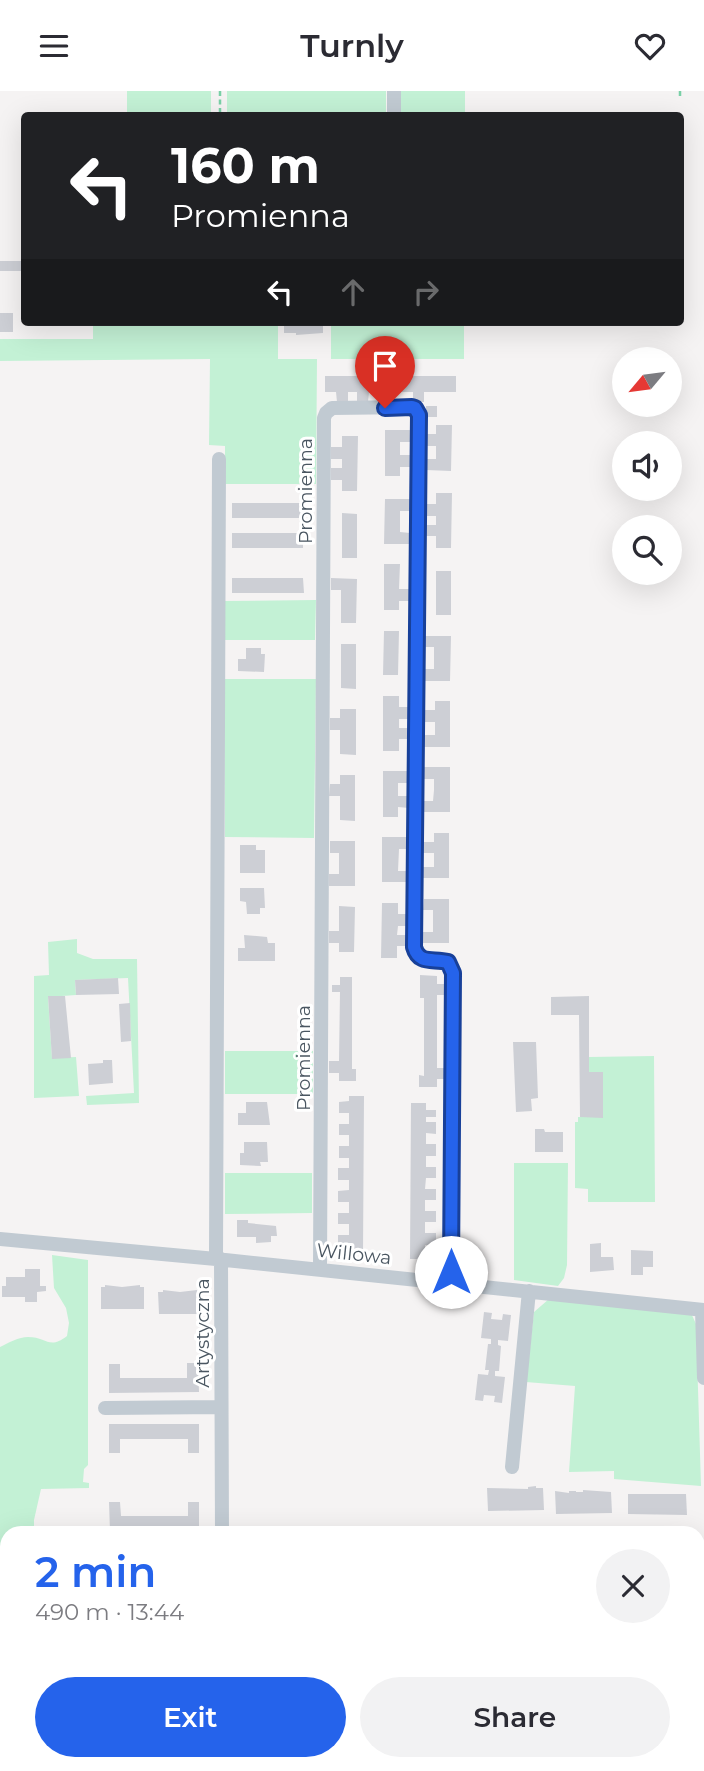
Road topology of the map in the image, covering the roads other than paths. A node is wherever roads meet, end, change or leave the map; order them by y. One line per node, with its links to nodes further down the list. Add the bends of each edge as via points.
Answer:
1 (394, 91): 2 (street)
2 (394, 112)
3 (219, 459): 5 (street, Artystyczna)
4 (0, 1239): 5 (street, Willowa)
5 (219, 1259): 6 (street, Willowa); 11 (street, Artystyczna)
6 (320, 1270): 7 (street, Willowa); 7 (street, Promienna, via 324,418 332,408 412,407 419,415 414,947 422,960 448,962 453,973)
7 (451, 1283): 8 (street, Willowa)
8 (529, 1291): 9 (street, Willowa); 13 (street)
9 (703, 1310): 10 (street)
10 (704, 1378)
11 (221, 1407): 12 (street, Artystyczna); 14 (street, Artystyczna)
12 (104, 1408)
13 (512, 1467)
14 (222, 1526)

